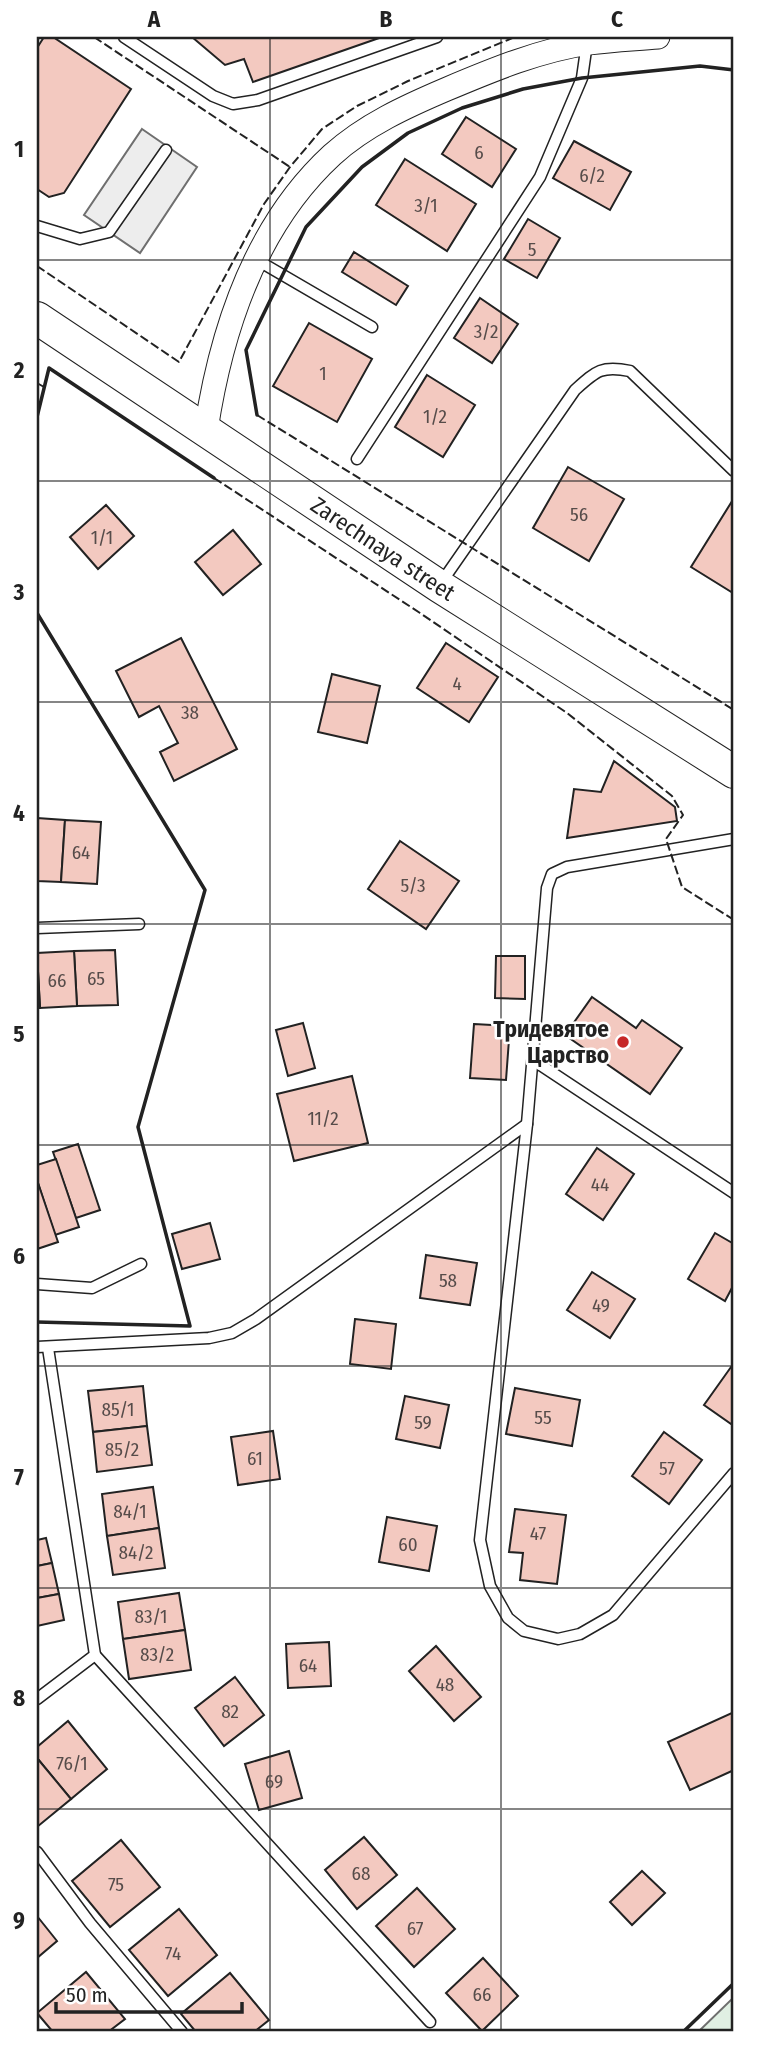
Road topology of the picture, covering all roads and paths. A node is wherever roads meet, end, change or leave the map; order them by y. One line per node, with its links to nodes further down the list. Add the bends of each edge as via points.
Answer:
1 (124, 37): 2 (lane, via 212,96 233,104 258,100)
2 (437, 37)
3 (658, 37): 4 (street)
4 (587, 43): 7 (street, via 488,72 363,131 306,182 277,221); 11 (lane, via 582,78 540,177)
5 (166, 150): 6 (lane, via 109,232 80,239)
6 (37, 226)
7 (257, 260): 9 (lane); 10 (street, via 225,336)
8 (38, 326): 10 (main road, Zarechnaya street)
9 (372, 327)
10 (206, 430): 13 (main road, Zarechnaya street)
11 (357, 459)
12 (734, 471): 13 (lane, via 630,371 610,367 575,390)
13 (439, 586): 14 (main road, Zarechnaya street)
14 (734, 772)
15 (734, 839): 18 (lane, via 567,867 552,874 547,888)
16 (139, 924): 17 (lane)
17 (37, 929)
18 (533, 1060): 19 (lane); 20 (lane)
19 (527, 1124): 23 (lane, via 232,1333); 24 (lane, via 480,1540 490,1586 508,1618 524,1631 558,1639 580,1634 612,1615)
20 (734, 1193)
21 (141, 1264): 22 (lane, via 92,1288)
22 (37, 1284)
23 (42, 1348): 25 (lane)
24 (734, 1473)
25 (95, 1655): 26 (lane); 28 (lane)
26 (37, 1699)
27 (37, 1852): 29 (lane)
28 (430, 2022)
29 (181, 2032)

